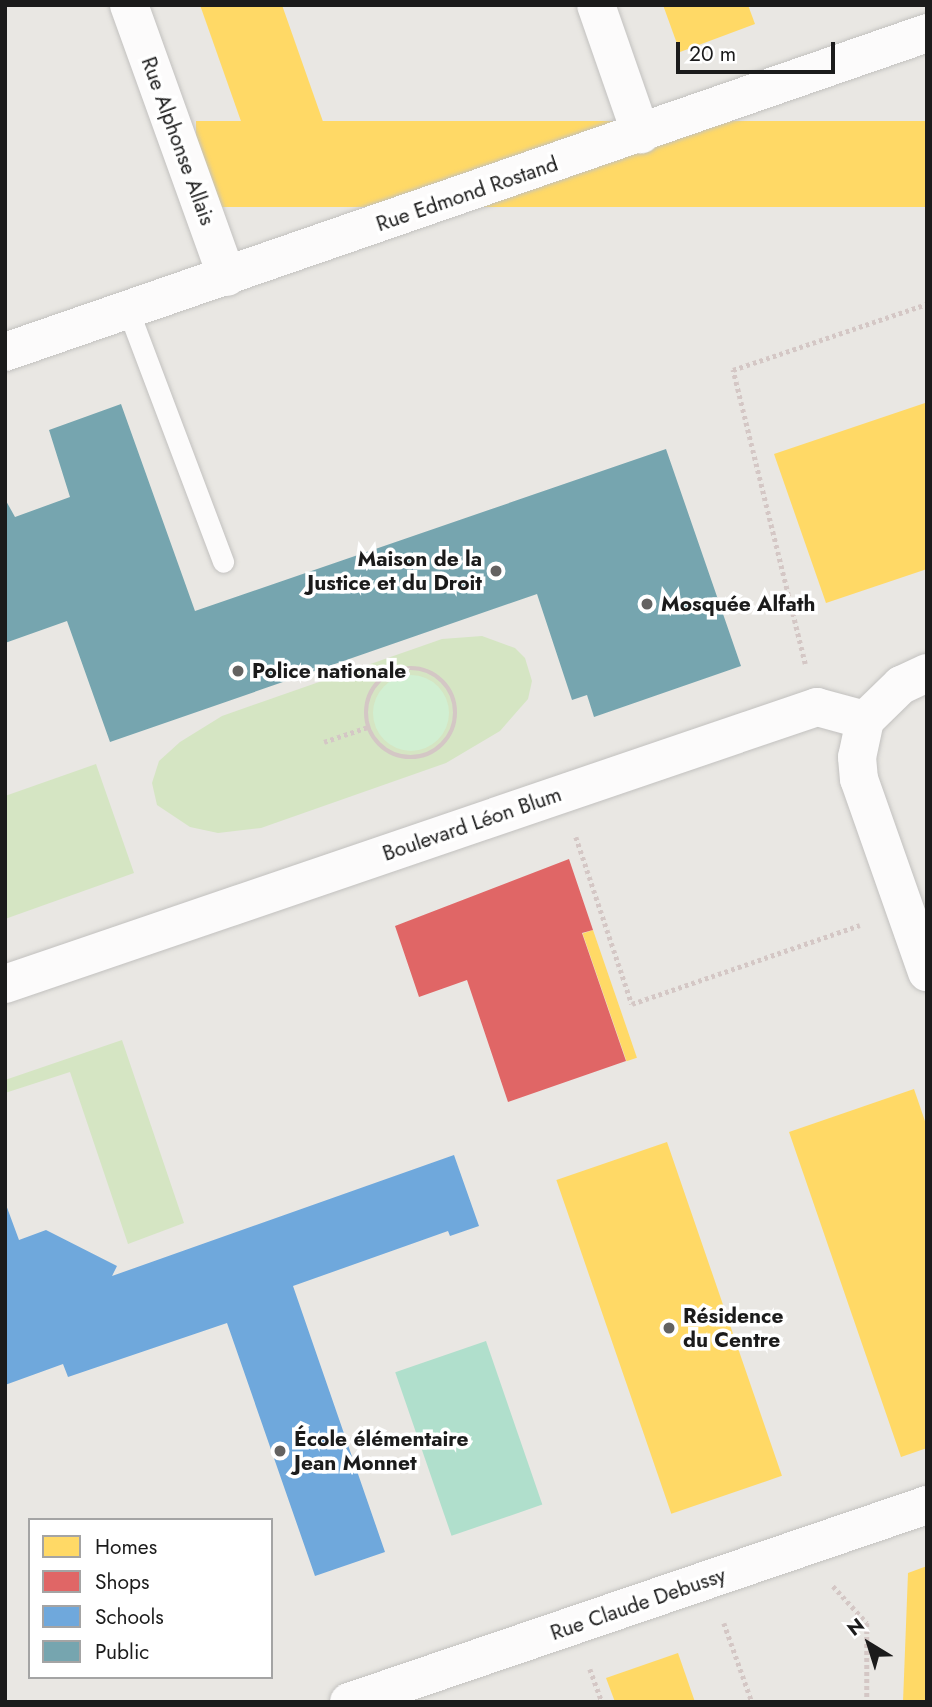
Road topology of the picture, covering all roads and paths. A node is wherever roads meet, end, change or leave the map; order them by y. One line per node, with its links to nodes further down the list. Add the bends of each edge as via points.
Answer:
1 (129, 5): 5 (street, Rue Alphonse Allais)
2 (596, 5): 4 (street)
3 (927, 33): 4 (street, Rue Edmond Rostand)
4 (641, 134): 5 (street, Rue Edmond Rostand)
5 (228, 277): 7 (street, Rue Edmond Rostand)
6 (927, 304): 11 (path, via 733,370)
7 (128, 310): 8 (street, Rue Edmond Rostand); 9 (lane)
8 (5, 352)
9 (223, 562)
10 (927, 673): 12 (street, via 901,685)
11 (817, 706): 12 (street); 15 (street, Boulevard Léon Blum)
12 (865, 720): 16 (street, via 857,757 859,779)
13 (368, 727): 13 (path, via 369,696 377,683 403,667 433,673 453,695 456,711 449,738 426,755 411,758 384,750); 14 (path)
14 (324, 742)
15 (562, 793): 16 (path, via 632,1004); 18 (street, Boulevard Léon Blum)
16 (904, 910): 17 (street)
17 (927, 972)
18 (5, 984)
19 (927, 1505): 23 (street, Rue Claude Debussy)
20 (831, 1584): 26 (path, via 867,1623)
21 (723, 1621): 25 (path)
22 (590, 1668): 24 (path)
23 (349, 1702)
24 (602, 1702)
25 (752, 1702)
26 (867, 1702)

